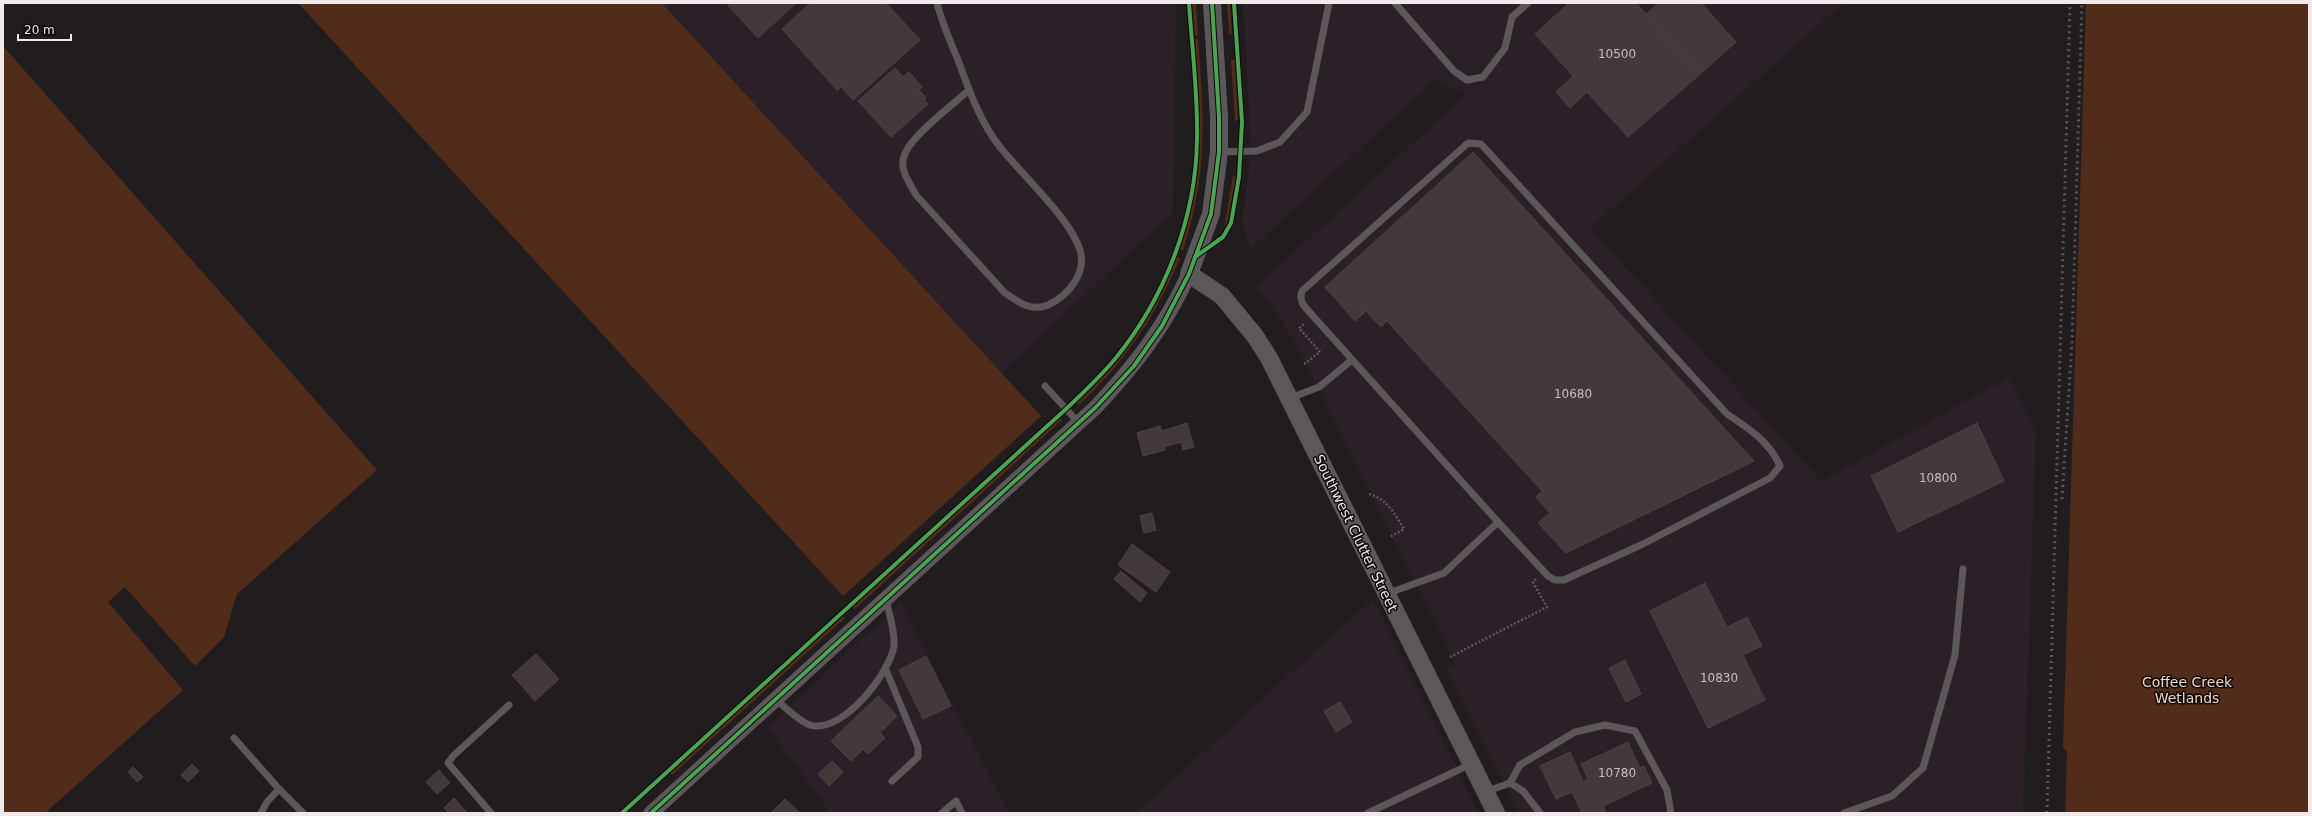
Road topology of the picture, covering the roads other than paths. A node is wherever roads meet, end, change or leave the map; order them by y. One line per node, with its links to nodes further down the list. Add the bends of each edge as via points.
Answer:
1 (937, 3): 6 (lane)
2 (1212, 3): 7 (street)
3 (1329, 3): 7 (lane, via 1307,112 1280,142 1257,151)
4 (1395, 3): 5 (lane, via 1454,71 1467,80 1483,77 1504,48 1512,17)
5 (1528, 3)
6 (969, 90): 6 (lane, via 983,122 999,146 1069,228 1080,250 1081,269 1073,286 1056,301 1039,308 1021,305 1004,292 916,195 906,176 902,161 909,145)
7 (1219, 152): 8 (street, via 1211,214)
8 (1189, 274): 11 (street, Southwest Clutter Street, via 1222,296 1238,314 1268,358); 12 (street, via 1162,326 1134,366)
9 (1352, 360): 11 (lane, via 1319,387); 13 (lane); 13 (lane, via 1302,304 1302,291 1468,143 1474,142 1481,144 1727,414 1757,434 1776,457 1780,466 1770,478 1643,544 1564,580 1555,580 1544,572)
10 (1045, 386): 12 (lane)
11 (1289, 399): 15 (street, Southwest Clutter Street)
12 (1079, 423): 16 (street)
13 (1498, 522): 15 (lane, via 1444,573)
14 (1963, 569): 36 (lane, via 1956,655 1923,768 1892,796)
15 (1386, 594): 21 (street, Southwest Clutter Street)
16 (886, 600): 17 (lane, via 894,646); 18 (street)
17 (886, 670): 18 (lane, via 857,705 832,724 810,725); 22 (lane, via 918,747 918,757)
18 (776, 700): 29 (street)
19 (509, 705): 28 (lane, via 448,763)
20 (234, 738): 24 (lane)
21 (1471, 764): 25 (street, Southwest Clutter Street); 32 (lane)
22 (892, 782)
23 (1510, 783): 25 (lane); 34 (lane, via 1523,791); 35 (lane, via 1520,765 1575,732 1605,725 1634,731 1667,790)
24 (279, 789): 26 (lane); 27 (lane)
25 (1485, 792): 33 (street, Southwest Clutter Street)
26 (261, 813)
27 (302, 813)
28 (491, 813)
29 (651, 813)
30 (942, 813): 31 (lane, via 956,801)
31 (962, 813)
32 (1368, 813)
33 (1496, 813)
34 (1540, 813)
35 (1672, 813)
36 (1844, 813)

